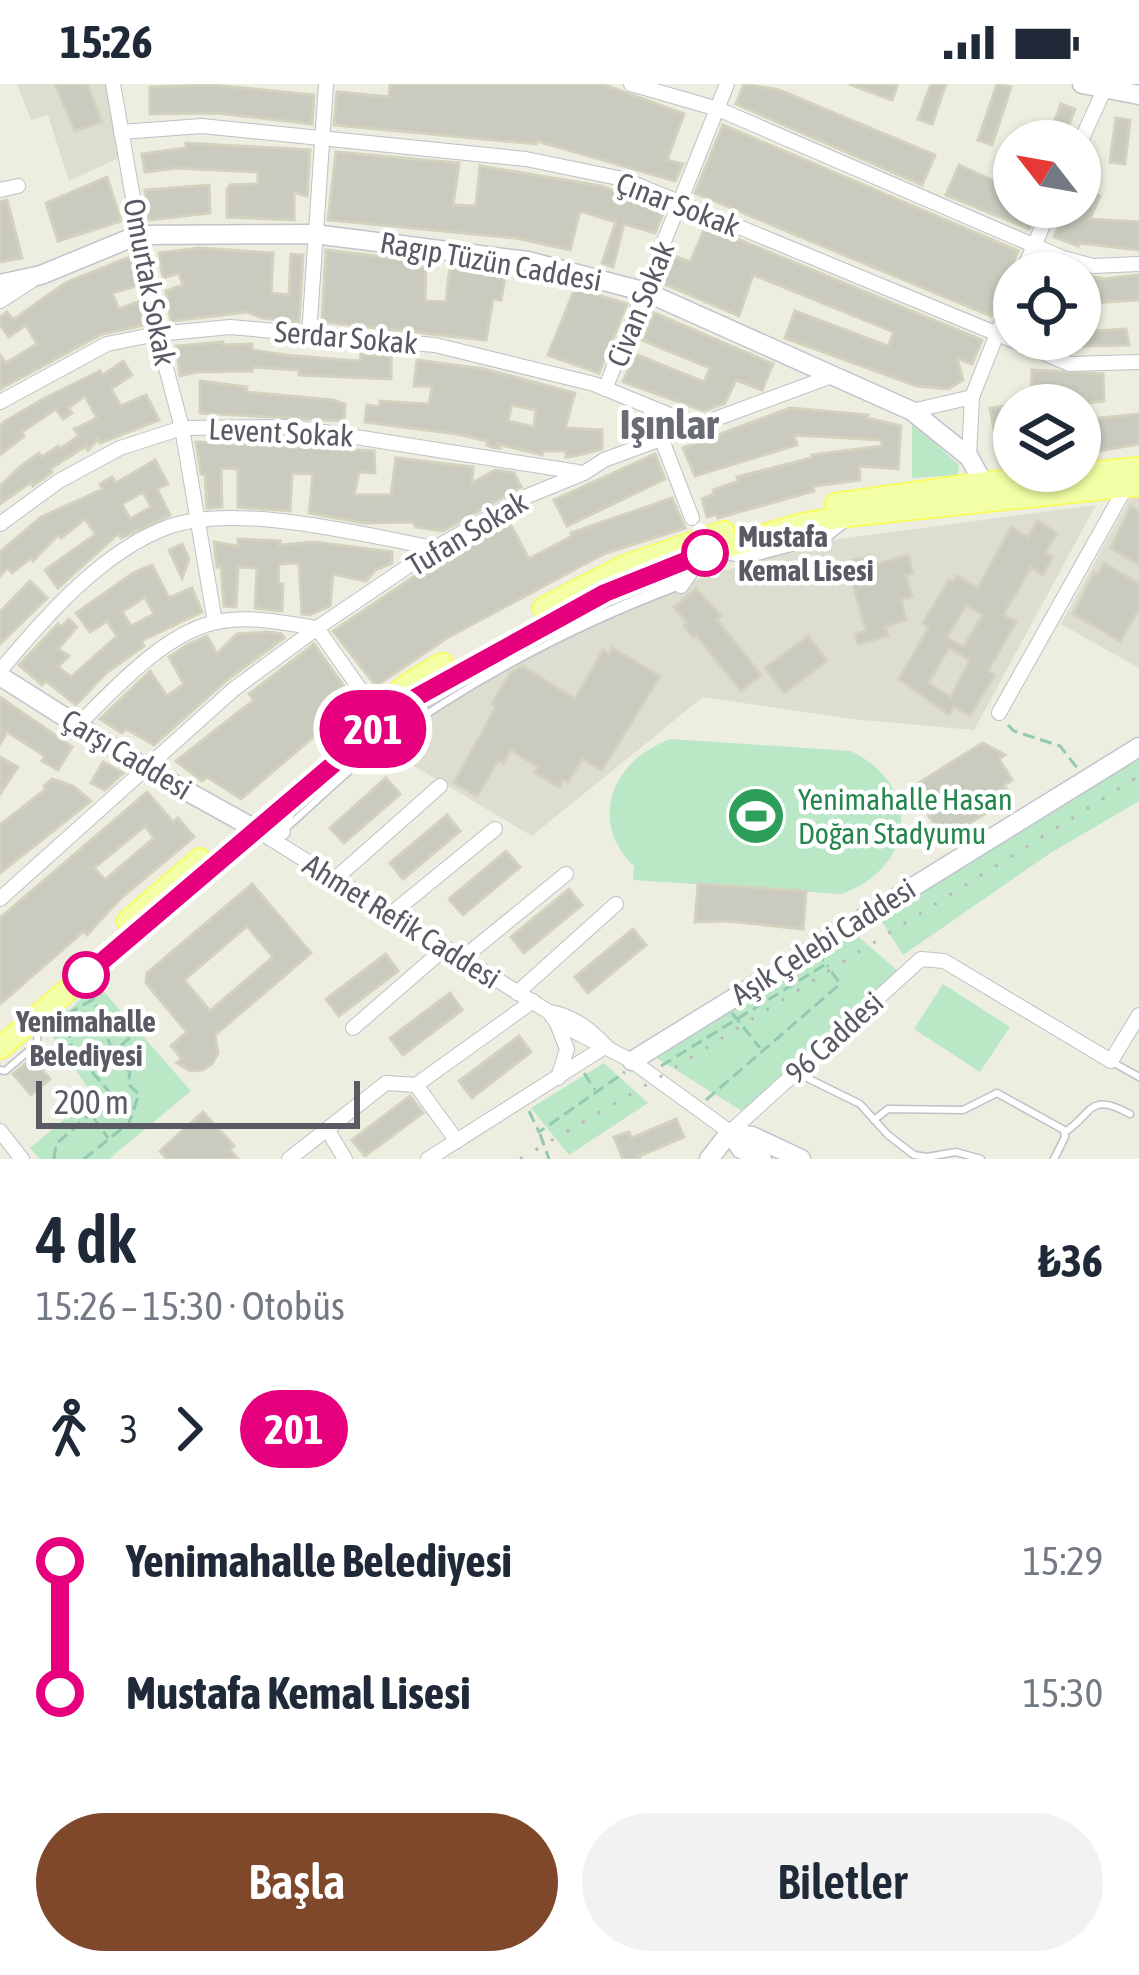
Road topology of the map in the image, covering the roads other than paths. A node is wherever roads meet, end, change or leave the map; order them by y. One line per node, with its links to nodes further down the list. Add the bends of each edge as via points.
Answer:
1 (113, 84): 10 (street, Omurtak Sokak)
2 (326, 84): 11 (street)
3 (632, 84): 8 (street)
4 (727, 84): 8 (street, Civan Sokak)
5 (1082, 84): 6 (street)
6 (1105, 87): 7 (street); 9 (street)
7 (1139, 94)
8 (718, 109): 14 (street, Civan Sokak); 18 (street)
9 (1090, 120)
10 (122, 132): 11 (street, Çınar Sokak, via 202,126); 17 (street, Omurtak Sokak)
11 (323, 138): 14 (street, Çınar Sokak, via 526,159 623,179); 16 (street)
12 (18, 186): 13 (street)
13 (0, 190)
14 (681, 203): 23 (street, Civan Sokak); 25 (street, Çınar Sokak)
15 (1041, 228): 18 (street)
16 (314, 234): 17 (street, Ragıp Tüzün Caddesi); 23 (street, Ragıp Tüzün Caddesi, via 528,261); 27 (street)
17 (138, 235): 21 (street, Ragıp Tüzün Caddesi); 26 (street, Omurtak Sokak)
18 (1033, 245): 19 (street); 20 (street, via 1094,266)
19 (1030, 252)
20 (1139, 264)
21 (41, 275): 22 (street, Ragıp Tüzün Caddesi); 24 (street)
22 (0, 284)
23 (646, 292): 31 (street, Ragıp Tüzün Caddesi); 32 (street, Civan Sokak)
24 (0, 301)
25 (993, 333)
26 (157, 334): 27 (street, Serdar Sokak, via 230,327); 34 (street, Serdar Sokak, via 107,344); 38 (street, Omurtak Sokak)
27 (309, 335): 32 (street, Serdar Sokak, via 435,345)
28 (993, 342): 33 (street)
29 (1060, 360): 30 (street, Çınar Sokak)
30 (1139, 362)
31 (832, 376): 36 (street, Ragıp Tüzün Caddesi); 37 (street, Tufan Sokak)
32 (605, 389): 35 (street, Serdar Sokak)
33 (972, 397): 36 (street); 40 (street)
34 (0, 402)
35 (650, 409): 37 (street, Serdar Sokak); 39 (street)
36 (913, 411): 40 (street, Ragıp Tüzün Caddesi)
37 (694, 425): 39 (street, Tufan Sokak)
38 (182, 428): 41 (street, Levent Sokak, via 292,427); 44 (street, Omurtak Sokak); 45 (street, Levent Sokak, via 120,448)
39 (662, 438): 41 (street, Tufan Sokak); 47 (street, bridge)
40 (969, 457): 43 (street, Ragıp Tüzün Caddesi)
41 (584, 473): 46 (street, Tufan Sokak, via 524,496)
42 (1135, 479): 43 (main road); 53 (street)
43 (989, 492): 47 (main road, via 846,516); 52 (main road, via 873,497 662,552 494,635)
44 (198, 521): 46 (street, via 300,522); 49 (street, Omurtak Sokak); 51 (street, via 167,527 74,588)
45 (0, 524)
46 (435, 548): 50 (street, Tufan Sokak)
47 (716, 560): 48 (lane); 58 (main road, via 605,593 463,668 404,704)
48 (684, 581): 58 (street, via 697,563 482,663 384,728); 61 (lane, via 513,662 375,750)
49 (215, 622): 50 (street); 54 (street, via 160,650)
50 (316, 628): 52 (street); 56 (street, Tufan Sokak)
51 (0, 674): 54 (street, Çarşı Caddesi)
52 (374, 709): 59 (main road)
53 (999, 713)
54 (78, 725): 56 (street, Çarşı Caddesi)
55 (1139, 747): 79 (street, Aşık Çelebi Caddesi, via 813,947)
56 (147, 769): 59 (street, Çarşı Caddesi); 64 (street, Tufan Sokak)
57 (440, 786): 63 (street)
58 (289, 806): 59 (main road); 61 (street, via 275,825)
59 (249, 825): 63 (street, Ahmet Refik Caddesi); 71 (main road, via 86,975 64,1005); 75 (main road)
60 (495, 829): 66 (street)
61 (283, 832)
62 (566, 874): 68 (street)
63 (335, 879): 66 (street, Ahmet Refik Caddesi)
64 (0, 899)
65 (616, 904): 69 (street)
66 (391, 914): 67 (street, Ahmet Refik Caddesi)
67 (446, 948): 68 (street, Ahmet Refik Caddesi); 74 (street)
68 (463, 958): 69 (street, Ahmet Refik Caddesi)
69 (517, 992): 70 (street, Ahmet Refik Caddesi)
70 (533, 1001): 73 (street, Ahmet Refik Caddesi); 84 (street)
71 (38, 1015): 77 (main road); 80 (lane, via 37,1044)
72 (1139, 1015): 78 (street)
73 (552, 1017): 76 (street, Ahmet Refik Caddesi, via 561,1013); 83 (street, via 567,1049)
74 (352, 1028)
75 (0, 1030)
76 (606, 1046): 79 (street, Ahmet Refik Caddesi); 83 (street)
77 (0, 1048)
78 (1111, 1061): 81 (street, 96 Caddesi, via 944,962 920,959); 82 (lane)
79 (639, 1066): 89 (street, Ahmet Refik Caddesi)
80 (0, 1070)
81 (794, 1072): 86 (lane, via 860,1104); 89 (street, 96 Caddesi)
82 (1139, 1077)
83 (558, 1078): 91 (street)
84 (416, 1085): 87 (street, via 386,1083); 91 (street)
85 (1130, 1114): 90 (lane, via 1094,1105)
86 (874, 1120): 90 (lane, via 888,1109 964,1110 997,1093); 99 (lane, via 918,1156 948,1151)
87 (327, 1130): 93 (street); 94 (street)
88 (0, 1131): 92 (street)
89 (730, 1132): 96 (street); 97 (street, Ahmet Refik Caddesi); 98 (street, Ahmet Refik Caddesi)
90 (1065, 1132): 100 (lane)
91 (458, 1141): 95 (street)
92 (22, 1159)
93 (289, 1159)
94 (345, 1159)
95 (428, 1159)
96 (709, 1159)
97 (762, 1159)
98 (801, 1159)
99 (981, 1159)
100 (1054, 1159)

